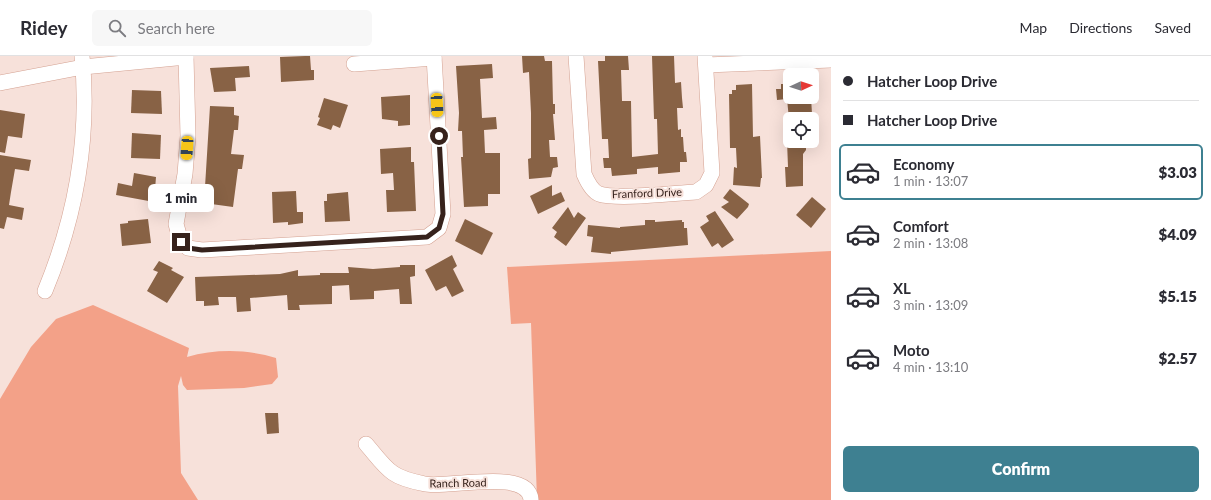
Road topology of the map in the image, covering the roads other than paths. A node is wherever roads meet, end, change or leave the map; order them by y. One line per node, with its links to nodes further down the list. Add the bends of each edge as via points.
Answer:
1 (576, 56): 4 (street, Franford Drive, via 584,174 598,193 619,196 696,192 706,185 712,173)
2 (186, 57): 3 (street, via 188,136 185,174 176,224 181,242 188,248 202,250 427,237 439,228 443,214); 6 (street)
3 (434, 57): 7 (street)
4 (706, 60): 5 (street)
5 (831, 60)
6 (83, 62): 8 (street); 9 (street, via 84,126 78,181 65,239)
7 (354, 64)
8 (0, 83)
9 (45, 291)
10 (366, 444): 11 (street, Ranch Road, via 393,473 426,484 508,482 524,487 531,495)
11 (531, 500)

